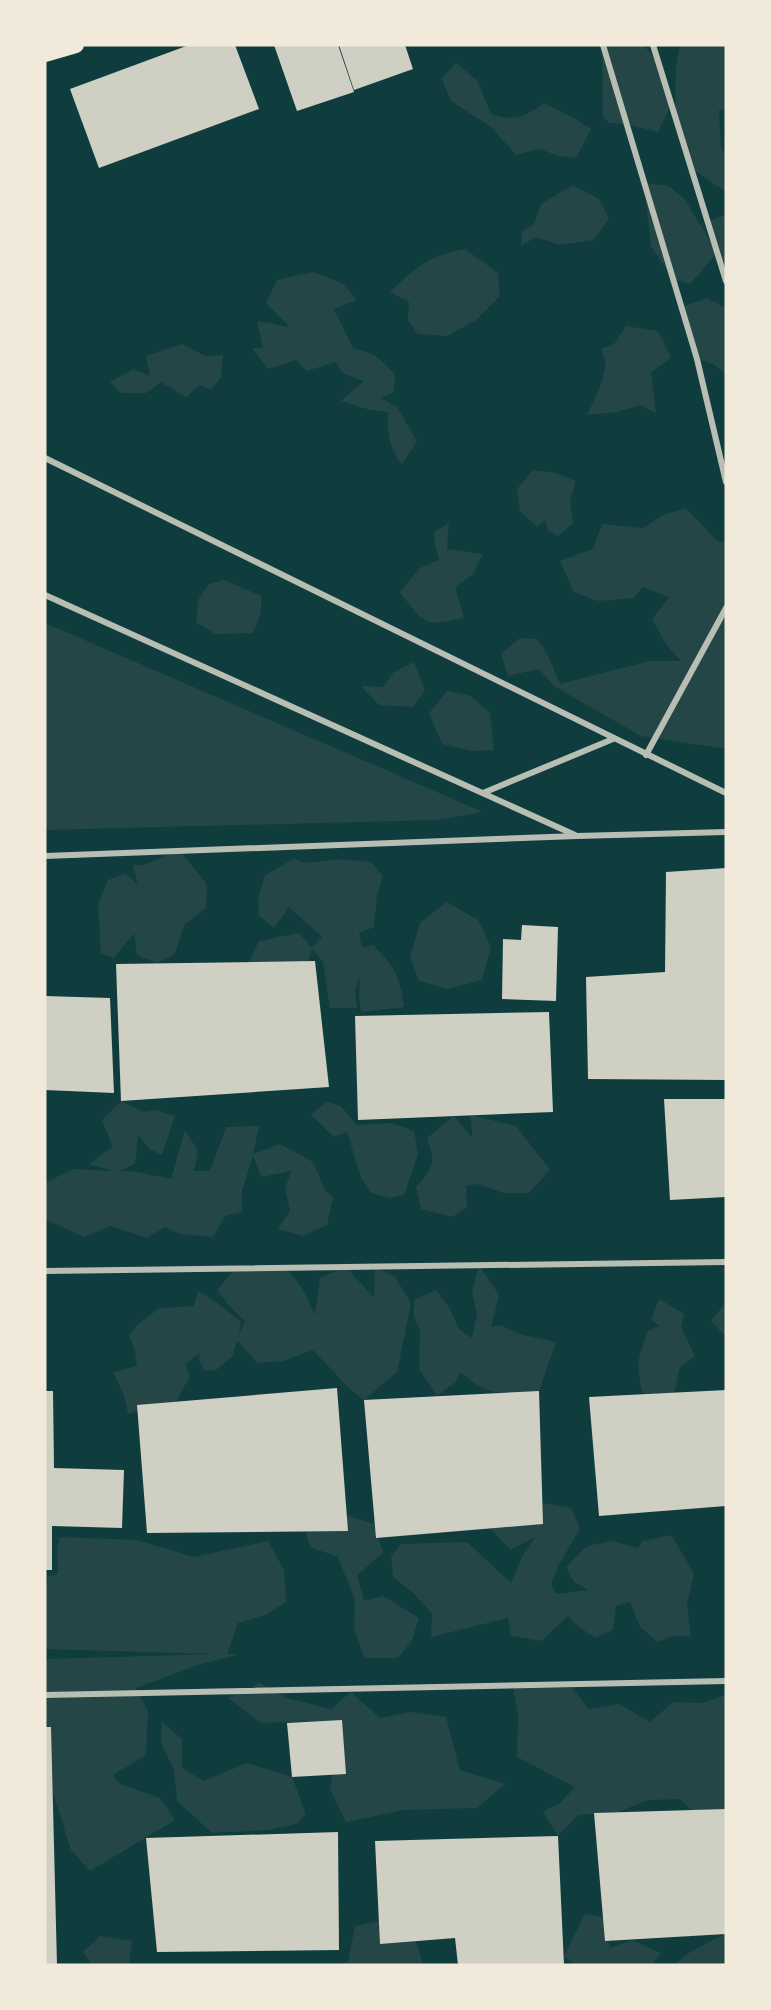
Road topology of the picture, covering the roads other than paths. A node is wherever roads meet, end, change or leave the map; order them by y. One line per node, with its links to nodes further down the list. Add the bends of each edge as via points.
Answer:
1 (75, 45): 4 (highway)
2 (603, 45): 7 (street, via 697,359)
3 (653, 45): 5 (street)
4 (45, 54)
5 (726, 281)
6 (45, 458): 10 (street)
7 (726, 482)
8 (45, 595): 12 (street)
9 (726, 608): 11 (street)
10 (613, 739): 11 (street); 12 (street)
11 (646, 755): 13 (street)
12 (483, 792): 15 (street)
13 (726, 793)
14 (726, 832): 15 (street)
15 (577, 836): 16 (street)
16 (45, 856)
17 (726, 1262): 18 (street)
18 (45, 1271)
19 (726, 1681): 20 (street)
20 (45, 1695)

